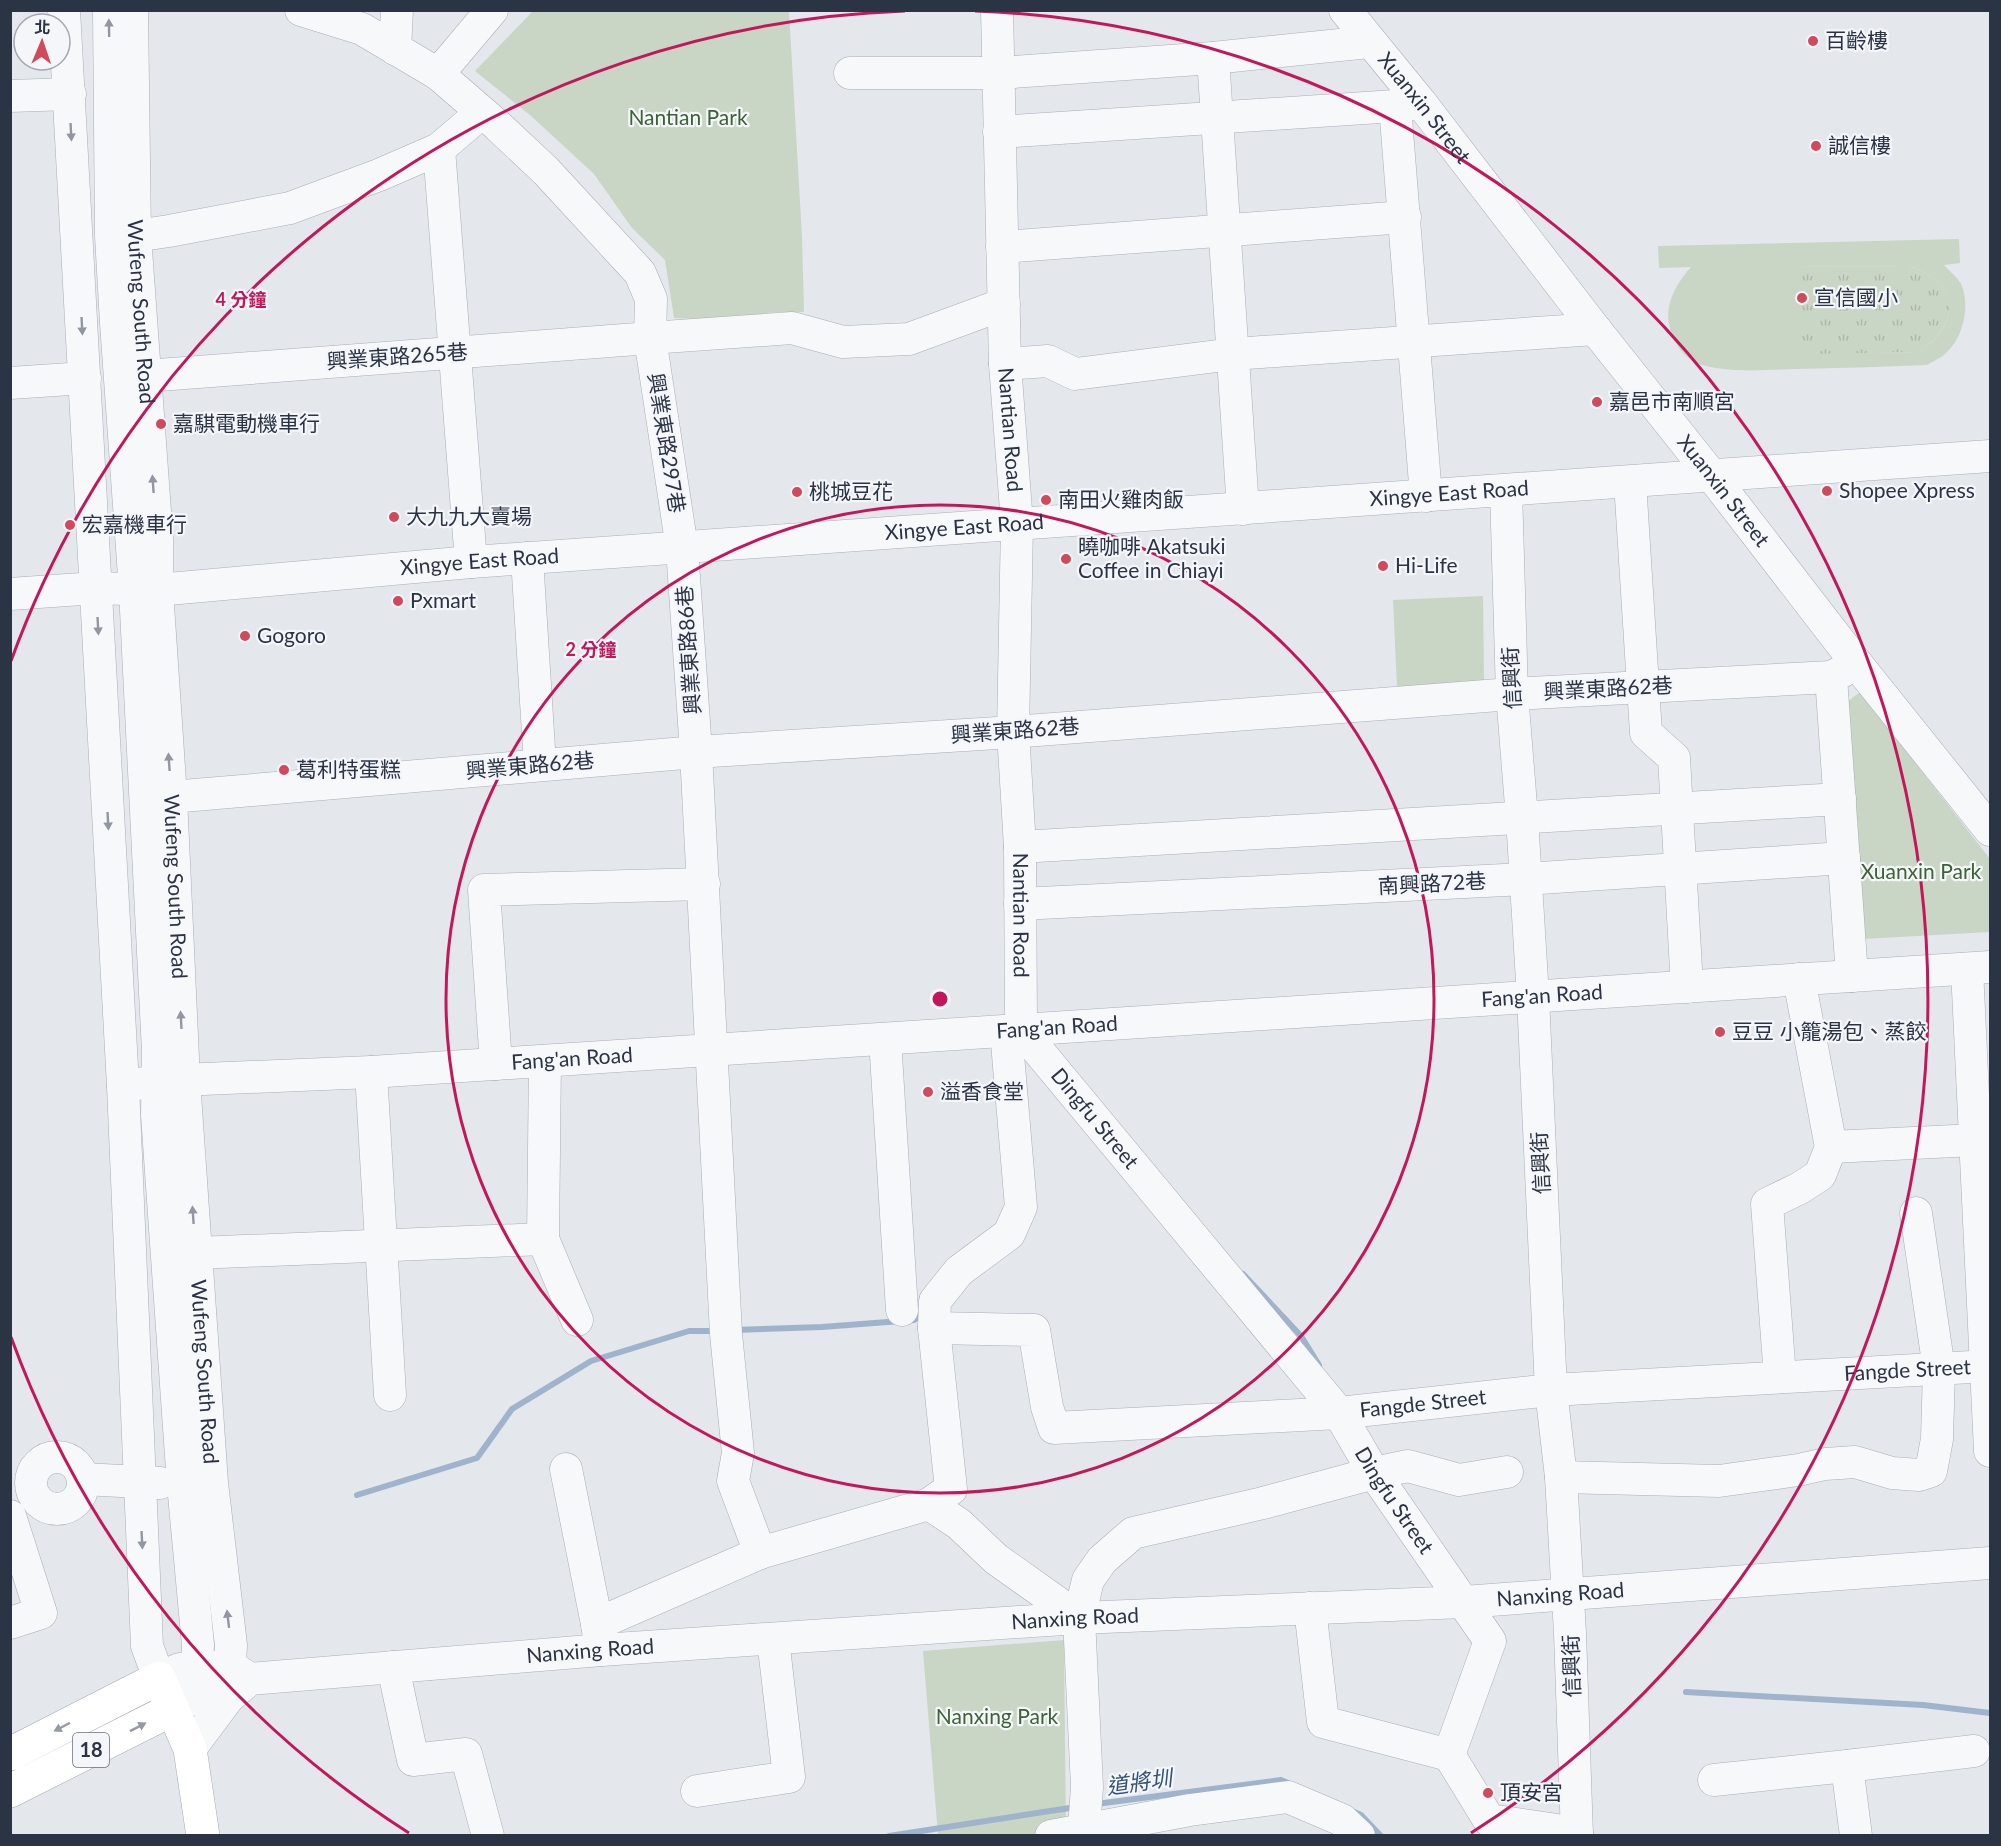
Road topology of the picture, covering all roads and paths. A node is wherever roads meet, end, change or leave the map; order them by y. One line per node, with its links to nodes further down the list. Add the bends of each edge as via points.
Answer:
1 (64, 10): 16 (street, Wufeng South Road)
2 (87, 10): 25 (street, Wufeng South Road)
3 (109, 10): 25 (street, Wufeng South Road, one-way to 3)
4 (132, 10): 25 (street, Wufeng South Road)
5 (301, 10): 11 (street, 興業東路297巷, via 362,28)
6 (397, 10): 11 (street)
7 (492, 10): 15 (street)
8 (997, 10): 14 (street, Nantian Road)
9 (1345, 10): 10 (street, Xuanxin Street)
10 (1369, 42): 12 (street); 18 (street, Xuanxin Street)
11 (395, 49): 15 (street, 興業東路297巷)
12 (1213, 58): 14 (street); 20 (street)
13 (850, 73): 14 (street)
14 (999, 73): 21 (street, Nantian Road)
15 (438, 74): 19 (street, 興業東路297巷)
16 (70, 94): 17 (street); 25 (street, Wufeng South Road, one-way to 25)
17 (10, 96)
18 (1408, 104): 20 (street); 23 (street); 29 (street, Xuanxin Street)
19 (482, 113): 22 (street); 30 (street, 興業東路297巷, via 546,171 640,273 651,299)
20 (1217, 118): 21 (street); 24 (street)
21 (999, 132): 26 (street, Nantian Road)
22 (439, 149): 25 (street, via 290,208); 32 (street)
23 (1405, 217): 24 (street); 31 (street)
24 (1224, 232): 26 (street); 33 (street)
25 (105, 236): 28 (street, Wufeng South Road); 36 (street, Wufeng South Road, one-way to 36); 48 (street, Wufeng South Road)
26 (1002, 248): 27 (street, Nantian Road)
27 (1004, 304): 30 (street, 興業東路265巷, via 909,339 843,342 792,328); 34 (street, Nantian Road)
28 (128, 323): 35 (street, Wufeng South Road); 48 (street, Wufeng South Road)
29 (1594, 329): 31 (street); 39 (street, Xuanxin Street)
30 (650, 338): 32 (street, 興業東路265巷); 45 (street, 興業東路297巷)
31 (1412, 341): 33 (street); 42 (street)
32 (456, 353): 35 (street, 興業東路265巷); 47 (street)
33 (1233, 354): 34 (street, via 1075,374 1048,361); 43 (street)
34 (1005, 364): 44 (street, Nantian Road)
35 (145, 376): 48 (street, Wufeng South Road, one-way to 35, via 157,539)
36 (85, 378): 37 (street); 48 (street, Wufeng South Road)
37 (10, 383)
38 (1990, 456): 39 (street, Xingye East Road)
39 (1712, 476): 40 (street, Xingye East Road); 50 (street, Xuanxin Street)
40 (1630, 482): 41 (street, Xingye East Road); 51 (street)
41 (1506, 490): 42 (street, Xingye East Road); 52 (street, 信興街)
42 (1426, 496): 43 (street, Xingye East Road)
43 (1243, 509): 44 (street, Xingye East Road)
44 (1017, 524): 45 (street, Xingye East Road); 53 (street, Nantian Road)
45 (682, 548): 46 (street, Xingye East Road); 54 (street, 興業東路86巷)
46 (527, 558): 47 (street, Xingye East Road); 55 (street)
47 (471, 562): 48 (street, Xingye East Road)
48 (127, 589): 49 (street, Xingye East Road); 56 (street, Wufeng South Road, one-way to 48); 78 (street, Wufeng South Road, via 158,1052)
49 (10, 594)
50 (1844, 670): 51 (street, 興業東路62巷); 57 (street); 60 (street, Xuanxin Street)
51 (1644, 687): 52 (street, 興業東路62巷); 58 (street, via 1646,733 1674,758)
52 (1512, 694): 53 (street, 興業東路62巷); 59 (street, 信興街)
53 (1013, 732): 54 (street, 興業東路62巷); 61 (street, Nantian Road)
54 (696, 752): 55 (street, 興業東路62巷); 65 (street, 興業東路86巷)
55 (540, 765): 56 (street, 興業東路62巷)
56 (171, 797): 78 (street, Wufeng South Road, one-way to 56)
57 (1840, 799): 58 (street); 62 (street)
58 (1678, 808): 59 (street); 63 (street)
59 (1522, 818): 61 (street); 64 (street, 信興街)
60 (1990, 830)
61 (1020, 847): 66 (street, Nantian Road)
62 (1844, 858): 63 (street, 南興路72巷); 68 (street)
63 (1680, 869): 64 (street, 南興路72巷); 70 (street)
64 (1525, 879): 66 (street, 南興路72巷); 71 (street, 信興街)
65 (704, 884): 74 (street, 興業東路86巷); 76 (street, via 484,890)
66 (1020, 904): 72 (street, Nantian Road)
67 (1979, 968): 68 (street, Fang'an Road); 79 (street)
68 (1852, 976): 69 (street, Fang'an Road)
69 (1799, 979): 70 (street, Fang'an Road); 80 (street)
70 (1686, 987): 71 (street, Fang'an Road)
71 (1533, 997): 72 (street, Fang'an Road); 91 (street, 信興街)
72 (1013, 1030): 73 (street, Fang'an Road); 87 (street, Nantian Road, via 1021,1207 1009,1234 958,1271 935,1301); 93 (street, Dingfu Street)
73 (885, 1039): 74 (street, Fang'an Road); 85 (street)
74 (712, 1050): 75 (street, Fang'an Road); 103 (street, 興業東路86巷, via 726,1334 738,1453 733,1481)
75 (545, 1061): 76 (street, Fang'an Road); 82 (street)
76 (496, 1064): 77 (street, Fang'an Road)
77 (371, 1072): 78 (street, Fang'an Road); 83 (street)
78 (152, 1083): 84 (street, Wufeng South Road, one-way to 78); 99 (street, Wufeng South Road); 99 (street, Wufeng South Road, via 158,1127)
79 (1975, 1140): 80 (street); 88 (street)
80 (1831, 1147): 90 (street, via 1820,1175 1767,1204)
81 (1916, 1213): 89 (street)
82 (543, 1239): 83 (street); 86 (street)
83 (381, 1245): 84 (street); 92 (street)
84 (196, 1253): 99 (street, Wufeng South Road)
85 (902, 1310)
86 (577, 1320)
87 (934, 1328): 93 (street, Fangde Street, via 1034,1330 1054,1428); 101 (street, Nantian Road, via 951,1489)
88 (1988, 1366): 89 (street, Fangde Street); 94 (street)
89 (1939, 1369): 90 (street, Fangde Street); 98 (street, via 1937,1439 1931,1471 1919,1475 1892,1473 1855,1462 1719,1481)
90 (1780, 1377): 91 (street, Fangde Street)
91 (1551, 1390): 93 (street, Fangde Street); 98 (street, 信興街)
92 (390, 1395)
93 (1339, 1413): 97 (street, Dingfu Street)
94 (1990, 1451)
95 (566, 1468): 110 (street)
96 (1507, 1472): 97 (street, via 1459,1479 1408,1466)
97 (1374, 1473): 106 (street, Dingfu Street); 108 (street, via 1133,1533 1102,1560 1088,1580)
98 (1561, 1477): 105 (street, 信興街)
99 (176, 1483): 100 (street, via 82,1479 74,1502 58,1509); 113 (street, Wufeng South Road, via 198,1645); 113 (street, Wufeng South Road, one-way to 113, via 147,1646); 114 (street, Wufeng South Road, one-way to 99, via 231,1645)
100 (21, 1492)
101 (929, 1504): 103 (street); 108 (street, via 959,1524 996,1559)
102 (10, 1516): 109 (street, via 40,1613)
103 (760, 1553): 110 (street)
104 (1990, 1563): 105 (street, Nanxing Road)
105 (1568, 1595): 106 (street, Nanxing Road); 125 (street, 信興街)
106 (1464, 1602): 107 (street, Nanxing Road); 119 (street, Dingfu Street, via 1490,1641)
107 (1310, 1608): 108 (street, Nanxing Road); 119 (street, via 1323,1722)
108 (1079, 1618): 111 (street, Nanxing Road); 124 (street, via 1087,1787)
109 (10, 1623)
110 (599, 1637): 111 (street, Nanxing Road); 112 (street, Nanxing Road)
111 (773, 1639): 123 (street, via 789,1777)
112 (393, 1667): 114 (street, Nanxing Road); 127 (street, via 413,1760 466,1754)
113 (178, 1671): 114 (street); 115 (main road); 118 (main road, 18, one-way to 118)
114 (236, 1681): 115 (street, Nanxing Road); 116 (street)
115 (180, 1705): 116 (main road); 122 (main road, 18, one-way to 115)
116 (190, 1749): 126 (main road)
117 (1974, 1750): 120 (street)
118 (10, 1755)
119 (1449, 1755): 125 (street, via 1489,1820)
120 (1847, 1766): 121 (street); 130 (street)
121 (1714, 1780)
122 (10, 1791)
123 (697, 1791)
124 (1083, 1832): 128 (street); 129 (street, via 1190,1810 1288,1797 1342,1820)
125 (1577, 1834)
126 (203, 1836)
127 (488, 1836)
128 (1051, 1836)
129 (1359, 1836)
130 (1856, 1836)

